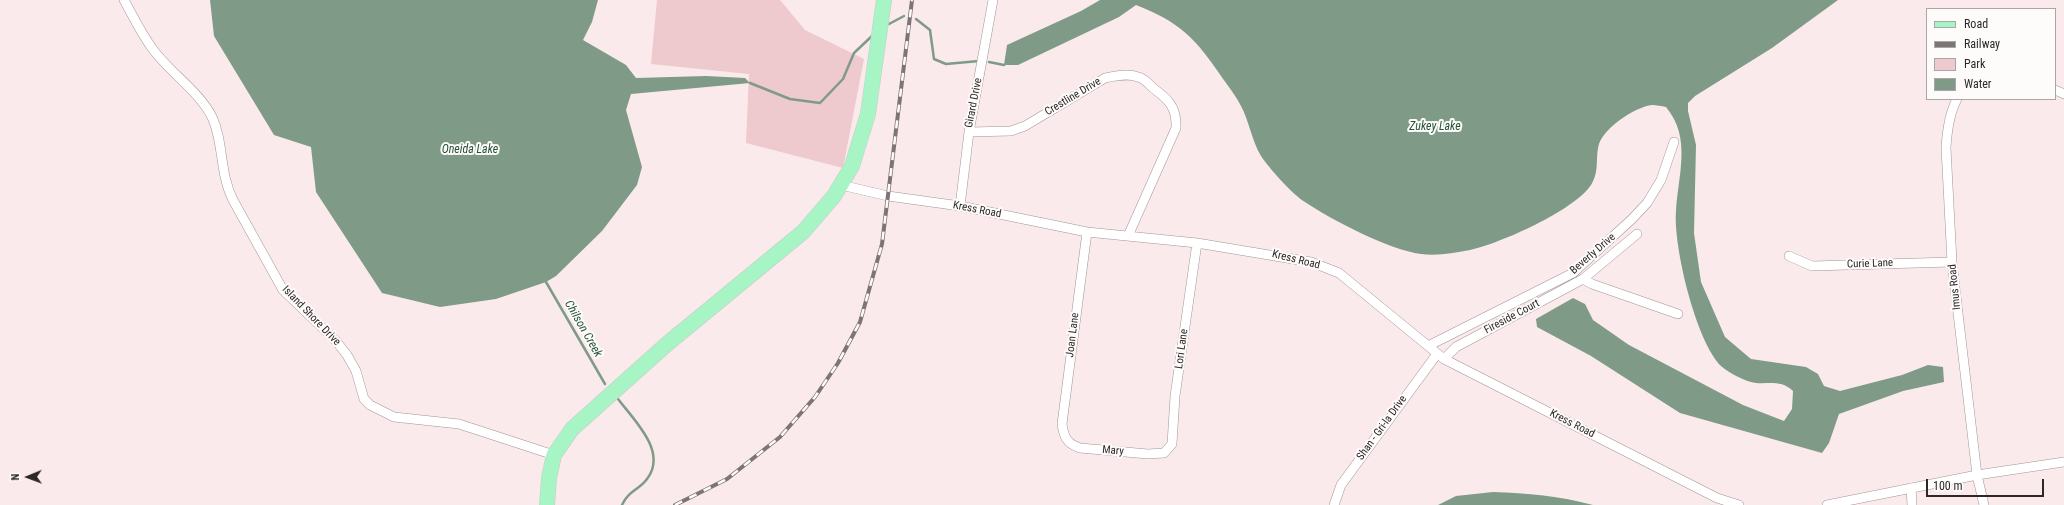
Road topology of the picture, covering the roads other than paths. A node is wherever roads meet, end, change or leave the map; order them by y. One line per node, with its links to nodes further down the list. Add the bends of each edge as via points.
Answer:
1 (124, 0): 23 (street, Island Shore Drive, via 152,48 212,116 226,186 233,200 283,290 347,354 356,370 364,399 394,417 459,424)
2 (884, 0): 9 (main road, via 868,114 852,166)
3 (993, 0): 7 (street, Girard Drive)
4 (1948, 100): 6 (street)
5 (1956, 100): 6 (street, Imus Road)
6 (1952, 108): 16 (street, Imus Road, via 1946,148)
7 (969, 132): 10 (street, Girard Drive); 13 (street, Crestline Drive, via 1011,131 1025,126 1105,78 1140,77 1174,107 1176,128)
8 (1674, 142): 19 (street, Beverly Drive, via 1661,180 1647,203 1573,273)
9 (841, 185): 10 (street, Kress Road, via 888,196); 23 (main road, via 826,208 803,232 594,408 572,429)
10 (960, 206): 11 (street, Kress Road)
11 (1087, 232): 13 (street, Kress Road); 21 (street, Joan Lane, via 1062,424)
12 (1637, 234): 17 (street, Fireside Court)
13 (1128, 236): 14 (street, Kress Road)
14 (1197, 242): 19 (street, Kress Road, via 1311,262 1339,273); 22 (street, Lori Lane, via 1175,396 1172,444)
15 (1789, 256): 16 (street, Curie Lane, via 1812,266)
16 (1952, 262): 25 (street, Imus Road)
17 (1583, 279): 18 (street); 20 (street, Fireside Court)
18 (1678, 314)
19 (1428, 346): 20 (street, Kress Road)
20 (1441, 357): 28 (street, Shan - Gri-la Drive, via 1341,486); 29 (street, Kress Road, via 1717,498)
21 (1065, 438): 22 (street, Mary, via 1080,448)
22 (1164, 453)
23 (554, 455): 27 (main road)
24 (2064, 462): 25 (street)
25 (1977, 475): 26 (street); 32 (street, Imus Road)
26 (1911, 488): 30 (street); 31 (street)
27 (547, 505)
28 (1334, 505)
29 (1739, 505)
30 (1827, 505)
31 (1912, 505)
32 (1984, 505)

